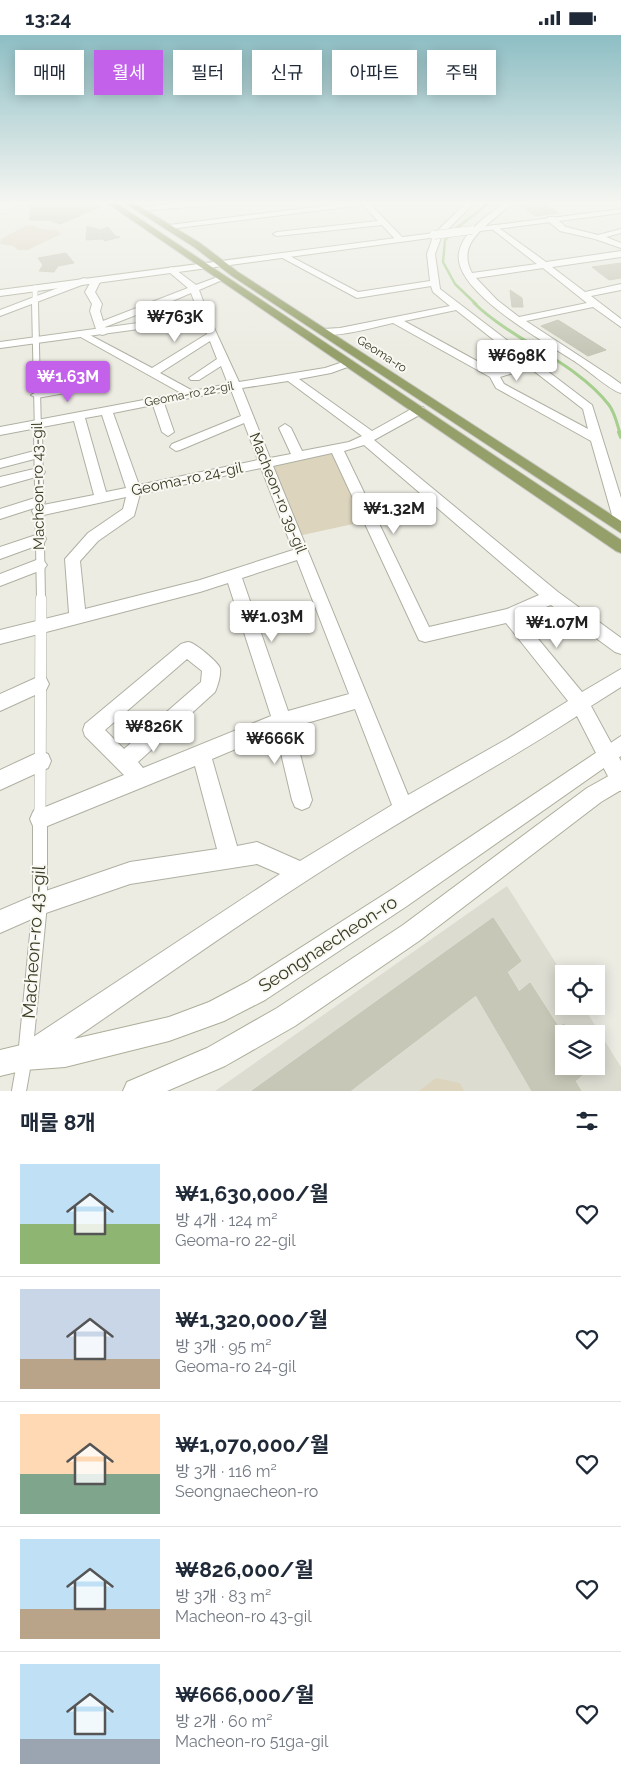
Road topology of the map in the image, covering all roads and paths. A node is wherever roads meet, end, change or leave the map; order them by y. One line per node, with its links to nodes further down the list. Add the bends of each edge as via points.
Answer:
1 (185, 252): 10 (main road, Geoma-ro)
2 (207, 252): 9 (main road, Geoma-ro)
3 (301, 252): 8 (street)
4 (432, 252): 16 (street)
5 (464, 252): 13 (street, via 462,259)
6 (527, 252): 11 (street)
7 (621, 254): 11 (street)
8 (281, 255): 9 (street); 16 (street, via 357,295)
9 (223, 263): 10 (street); 34 (main road, Geoma-ro)
10 (204, 265): 12 (street); 14 (main road, Geoma-ro)
11 (543, 265): 13 (street); 21 (street)
12 (172, 270): 15 (street); 17 (street)
13 (469, 276): 30 (street, via 491,301)
14 (223, 278): 17 (street); 40 (main road, Geoma-ro)
15 (96, 280): 20 (street); 33 (street, via 90,292 97,303 95,311)
16 (435, 283): 24 (street, via 436,290)
17 (190, 285): 22 (street); 28 (street, Macheon-ro 39-gil); 33 (street)
18 (621, 287): 21 (street)
19 (0, 293): 20 (street)
20 (35, 293): 25 (street); 37 (lane, Macheon-ro 43-gil)
21 (583, 295): 23 (street)
22 (165, 300): 31 (street); 33 (street)
23 (594, 304): 27 (street); 30 (street)
24 (458, 307): 29 (street); 41 (street)
25 (0, 313)
26 (621, 313): 27 (street)
27 (609, 315): 32 (street)
28 (204, 317): 31 (lane); 36 (street, Macheon-ro 39-gil)
29 (395, 320): 34 (street); 44 (street)
30 (517, 320): 48 (street)
31 (175, 321): 33 (lane)
32 (621, 324)
33 (100, 325): 35 (lane)
34 (323, 332): 77 (main road, Geoma-ro)
35 (82, 335): 37 (lane); 43 (street)
36 (212, 335): 39 (street, Macheon-ro 39-gil); 43 (street)
37 (36, 339): 38 (lane); 47 (lane, Macheon-ro 43-gil)
38 (0, 345)
39 (223, 360): 45 (street); 50 (street, Macheon-ro 39-gil)
40 (349, 363): 46 (street, Geoma-ro 22-gil); 55 (main road, Geoma-ro)
41 (532, 364): 44 (street); 63 (street, via 588,408)
42 (78, 373): 47 (street)
43 (152, 373): 51 (street)
44 (494, 375): 63 (street, via 500,386)
45 (195, 378)
46 (291, 378): 50 (street, Geoma-ro 22-gil); 62 (street)
47 (36, 379): 52 (lane, Macheon-ro 43-gil)
48 (619, 383)
49 (95, 385): 52 (street)
50 (235, 386): 51 (street, Geoma-ro 22-gil); 57 (street, Macheon-ro 39-gil)
51 (191, 394): 53 (street, Geoma-ro 22-gil)
52 (37, 395): 58 (lane, Macheon-ro 43-gil)
53 (157, 400): 54 (street, Geoma-ro 22-gil); 61 (street)
54 (106, 410): 56 (street, Geoma-ro 22-gil); 72 (street)
55 (418, 410): 62 (street, Geoma-ro 24-gil); 79 (main road, Geoma-ro)
56 (78, 415): 58 (street, Geoma-ro 22-gil); 73 (street)
57 (248, 417): 64 (street); 68 (street, Macheon-ro 39-gil)
58 (37, 423): 59 (street, Geoma-ro 22-gil); 66 (lane, Macheon-ro 43-gil)
59 (2, 427)
60 (285, 428): 67 (street)
61 (168, 432)
62 (368, 439): 65 (street, Geoma-ro 24-gil); 85 (street)
63 (597, 439): 76 (street)
64 (176, 447)
65 (336, 448): 67 (street, Geoma-ro 24-gil); 86 (street, via 425,635)
66 (38, 454): 69 (street); 70 (lane, Macheon-ro 43-gil)
67 (298, 456): 68 (street, Geoma-ro 24-gil)
68 (266, 463): 72 (street, Geoma-ro 24-gil); 81 (street, Macheon-ro 39-gil)
69 (0, 464)
70 (38, 472): 71 (street); 74 (lane, Macheon-ro 43-gil)
71 (0, 482)
72 (134, 491): 73 (street, Geoma-ro 24-gil); 87 (street, via 128,512 93,537 72,559)
73 (101, 497): 74 (street, Geoma-ro 24-gil)
74 (39, 507): 75 (street, Geoma-ro 24-gil); 78 (lane, Macheon-ro 43-gil)
75 (0, 514)
76 (621, 522)
77 (621, 527)
78 (39, 539): 80 (street); 82 (lane, Macheon-ro 43-gil)
79 (621, 547)
80 (0, 553)
81 (302, 553): 83 (street); 93 (street, Macheon-ro 39-gil)
82 (40, 565): 84 (street); 88 (lane, Macheon-ro 43-gil)
83 (233, 575): 87 (street); 96 (street)
84 (0, 580)
85 (552, 597): 86 (street); 90 (street)
86 (509, 615): 95 (street)
87 (78, 617): 88 (street)
88 (41, 627): 89 (street); 92 (lane, Macheon-ro 43-gil)
89 (0, 637)
90 (621, 647)
91 (621, 677): 95 (street)
92 (40, 684): 94 (street); 99 (lane, Macheon-ro 43-gil)
93 (361, 699): 96 (street); 105 (street, Macheon-ro 39-gil)
94 (0, 703)
95 (580, 703): 97 (street); 105 (street, via 514,746)
96 (282, 721): 98 (street); 104 (street)
97 (614, 750): 102 (street); 111 (street, Seongnaecheon-ro, via 399,898 256,991 215,1012 169,1029 65,1054)
98 (201, 753): 101 (street); 107 (street)
99 (41, 761): 103 (street); 106 (lane, Macheon-ro 43-gil)
100 (124, 762): 100 (street, via 92,730 187,649 211,669 209,686); 101 (street)
101 (140, 778): 106 (street)
102 (621, 779): 114 (street, via 594,795 411,933 286,1017 216,1057)
103 (0, 780)
104 (302, 800)
105 (404, 809): 108 (street)
106 (40, 819): 109 (lane, Macheon-ro 43-gil)
107 (230, 857): 108 (street, via 256,853); 109 (street, via 130,873)
108 (301, 872): 111 (street)
109 (40, 904): 110 (street); 111 (lane, Macheon-ro 43-gil)
110 (0, 922)
111 (25, 1057): 112 (street, Seongnaecheon-ro); 113 (lane, Macheon-ro 43-gil)
112 (0, 1063)
113 (19, 1091)
114 (136, 1091)

